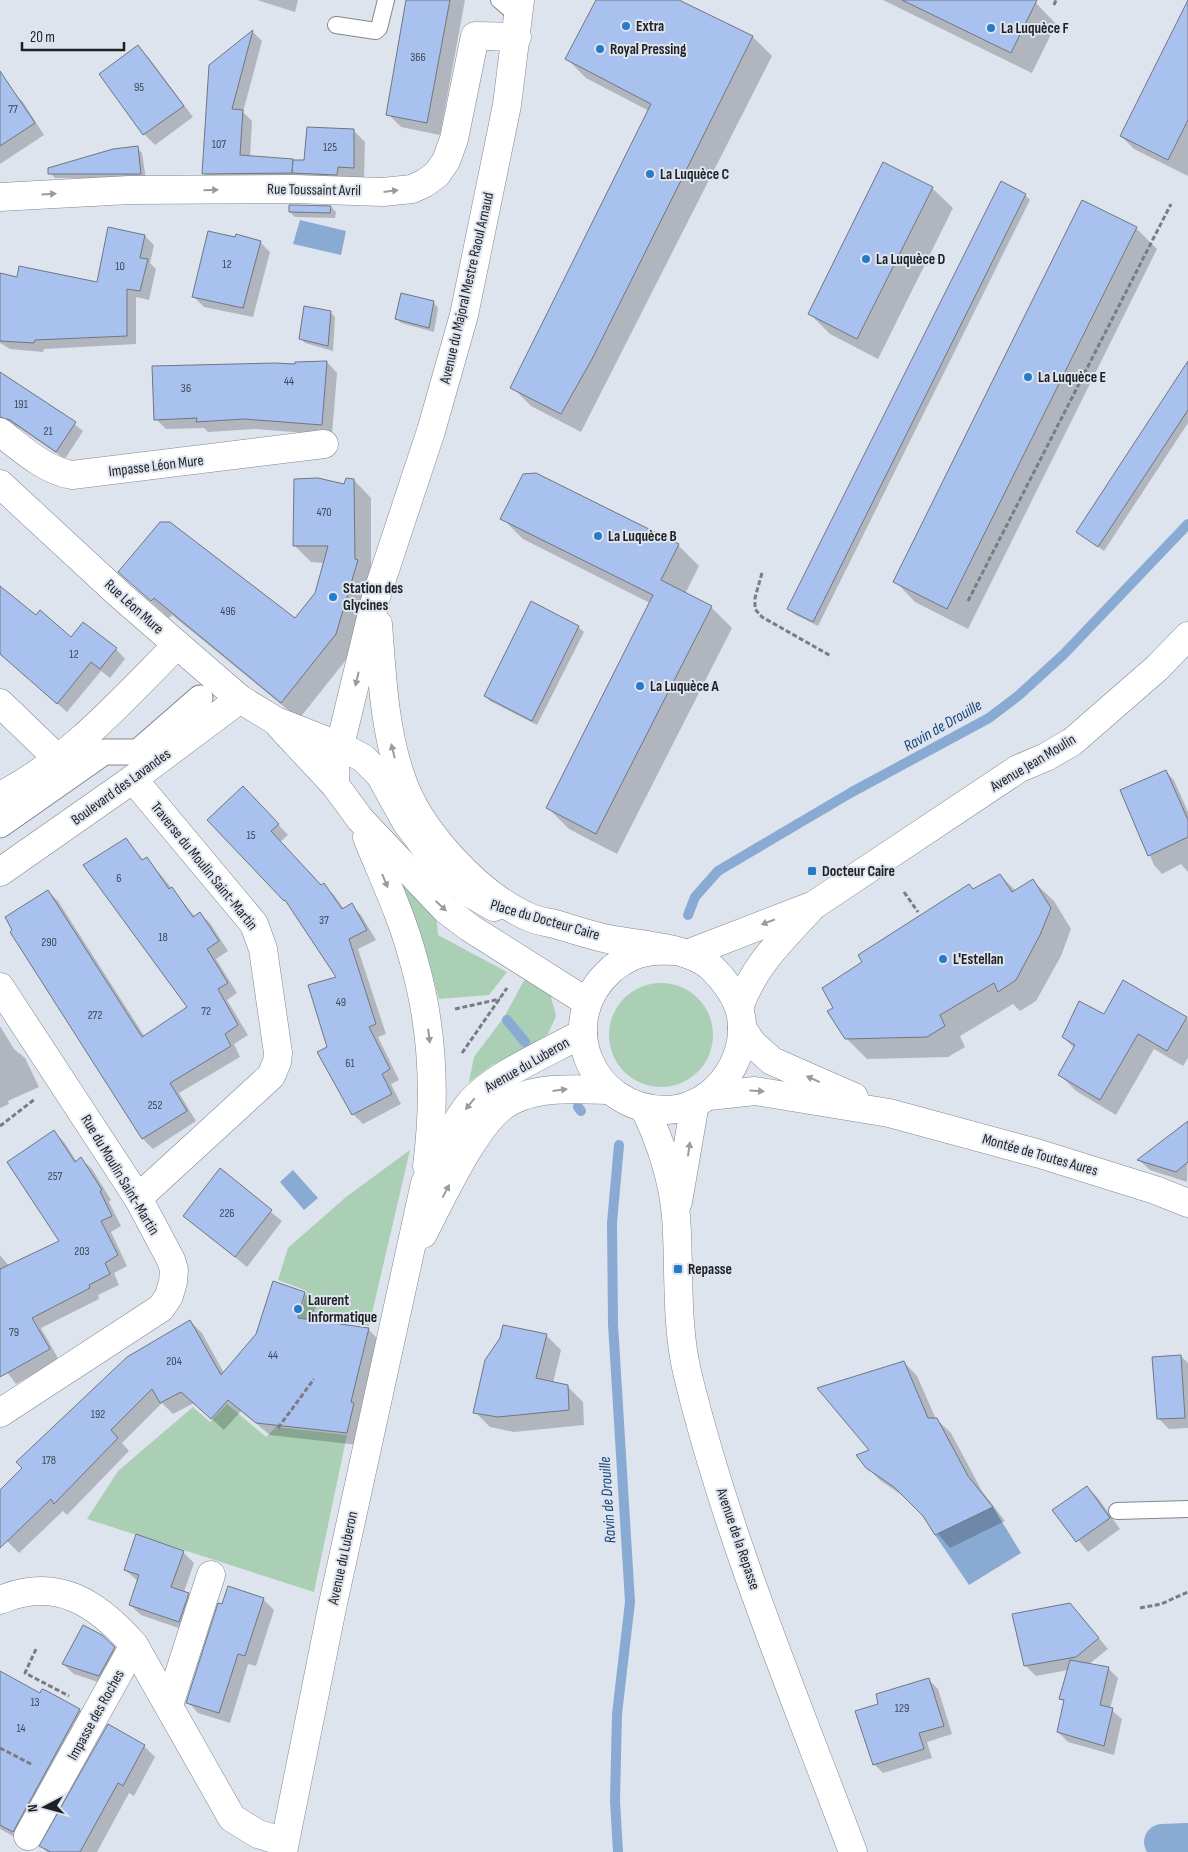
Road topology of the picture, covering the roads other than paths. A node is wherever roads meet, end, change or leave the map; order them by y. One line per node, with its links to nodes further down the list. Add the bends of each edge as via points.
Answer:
1 (386, 0): 3 (lane, via 376,31)
2 (514, 14): 4 (street, Rue Toussaint Avril, one-way to 2, via 128,190 383,192 425,183 446,161 454,139 476,36); 8 (street, Avenue du Majoral Mestre Raoul Arnaud, via 492,180 456,347)
3 (336, 25)
4 (0, 197)
5 (0, 432): 6 (street, Impasse Léon Mure, via 43,464 72,475)
6 (324, 444)
7 (0, 484): 10 (street, Rue Léon Mure)
8 (376, 597): 15 (street, Avenue du Majoral Mestre Raoul Arnaud, one-way to 15); 24 (street, Avenue du Majoral Mestre Raoul Arnaud, one-way to 8, via 476,881 452,859 406,791 394,754 384,702)
9 (1188, 636): 23 (street, Avenue Jean Moulin, via 1157,668 1072,742 1018,769)
10 (178, 645): 12 (street, Rue Léon Mure); 16 (street)
11 (200, 698): 21 (street, via 138,752 104,752)
12 (240, 700): 14 (street, Rue Léon Mure); 17 (street, Boulevard des Lavandes)
13 (0, 704): 16 (street)
14 (276, 721): 15 (street, Place du Docteur Caire); 18 (street, Place du Docteur Caire)
15 (340, 746): 18 (street); 24 (street, Place du Docteur Caire, via 374,768 406,822 451,879 482,902)
16 (58, 759): 19 (street, via 35,777)
17 (133, 779): 22 (street, Boulevard des Lavandes); 35 (street, Traverse du Moulin Saint-Martin, via 254,924 263,949 278,1053 271,1076)
18 (335, 785): 20 (street, Place du Docteur Caire)
19 (0, 796)
20 (360, 819): 27 (street, Place du Docteur Caire, one-way to 27, via 445,909); 34 (street, one-way to 34, via 402,923 426,1015 432,1111)
21 (0, 825)
22 (0, 872)
23 (814, 905): 25 (street, Avenue Jean Moulin, one-way to 25); 28 (street, Avenue Jean Moulin, via 752,976)
24 (531, 918): 25 (street, Place du Docteur Caire, via 606,938)
25 (680, 952): 27 (street, Place du Docteur Caire, via 646,952 621,961 601,979); 28 (street, Place du Docteur Caire, via 710,966 728,984)
26 (0, 987): 35 (street, Rue du Moulin Saint-Martin)
27 (587, 1002): 29 (street, Place du Docteur Caire)
28 (740, 1018): 31 (street, via 738,1054 727,1077); 33 (street, Montée de Toutes Aures, one-way to 28, via 772,1061 752,1043)
29 (583, 1033): 30 (street, Place du Docteur Caire, via 586,1056 595,1074); 34 (street, Avenue du Luberon, one-way to 34, via 491,1085 476,1097 458,1120)
30 (609, 1090): 32 (street, Place du Docteur Caire); 38 (street, Avenue du Luberon, one-way to 30, via 459,1168 500,1108 518,1097 535,1093 573,1088)
31 (702, 1099): 32 (street, Place du Docteur Caire, via 670,1110); 33 (street, Montée de Toutes Aures, one-way to 33, via 755,1091); 37 (street, Avenue de la Repasse, one-way to 31)
32 (644, 1108): 37 (street, Avenue de la Repasse, via 663,1154)
33 (889, 1113): 36 (street, Montée de Toutes Aures, via 1040,1154)
34 (425, 1183): 38 (street, Avenue du Luberon)
35 (138, 1198): 39 (street, Rue du Moulin Saint-Martin, via 174,1270 174,1282 165,1303)
36 (1188, 1203)
37 (676, 1214): 48 (street, Avenue de la Repasse, via 681,1324 686,1369 698,1415 738,1543)
38 (407, 1264): 47 (street, Avenue du Luberon)
39 (0, 1413)
40 (1188, 1509): 41 (lane)
41 (1117, 1511)
42 (211, 1575): 45 (street)
43 (0, 1600): 44 (street, Impasse des Roches, via 38,1591 70,1596 98,1609)
44 (134, 1645): 45 (street, Impasse des Roches); 46 (street, Impasse des Roches)
45 (169, 1705): 47 (street, Impasse des Roches, via 232,1818)
46 (28, 1836)
47 (284, 1847)
48 (853, 1851)

